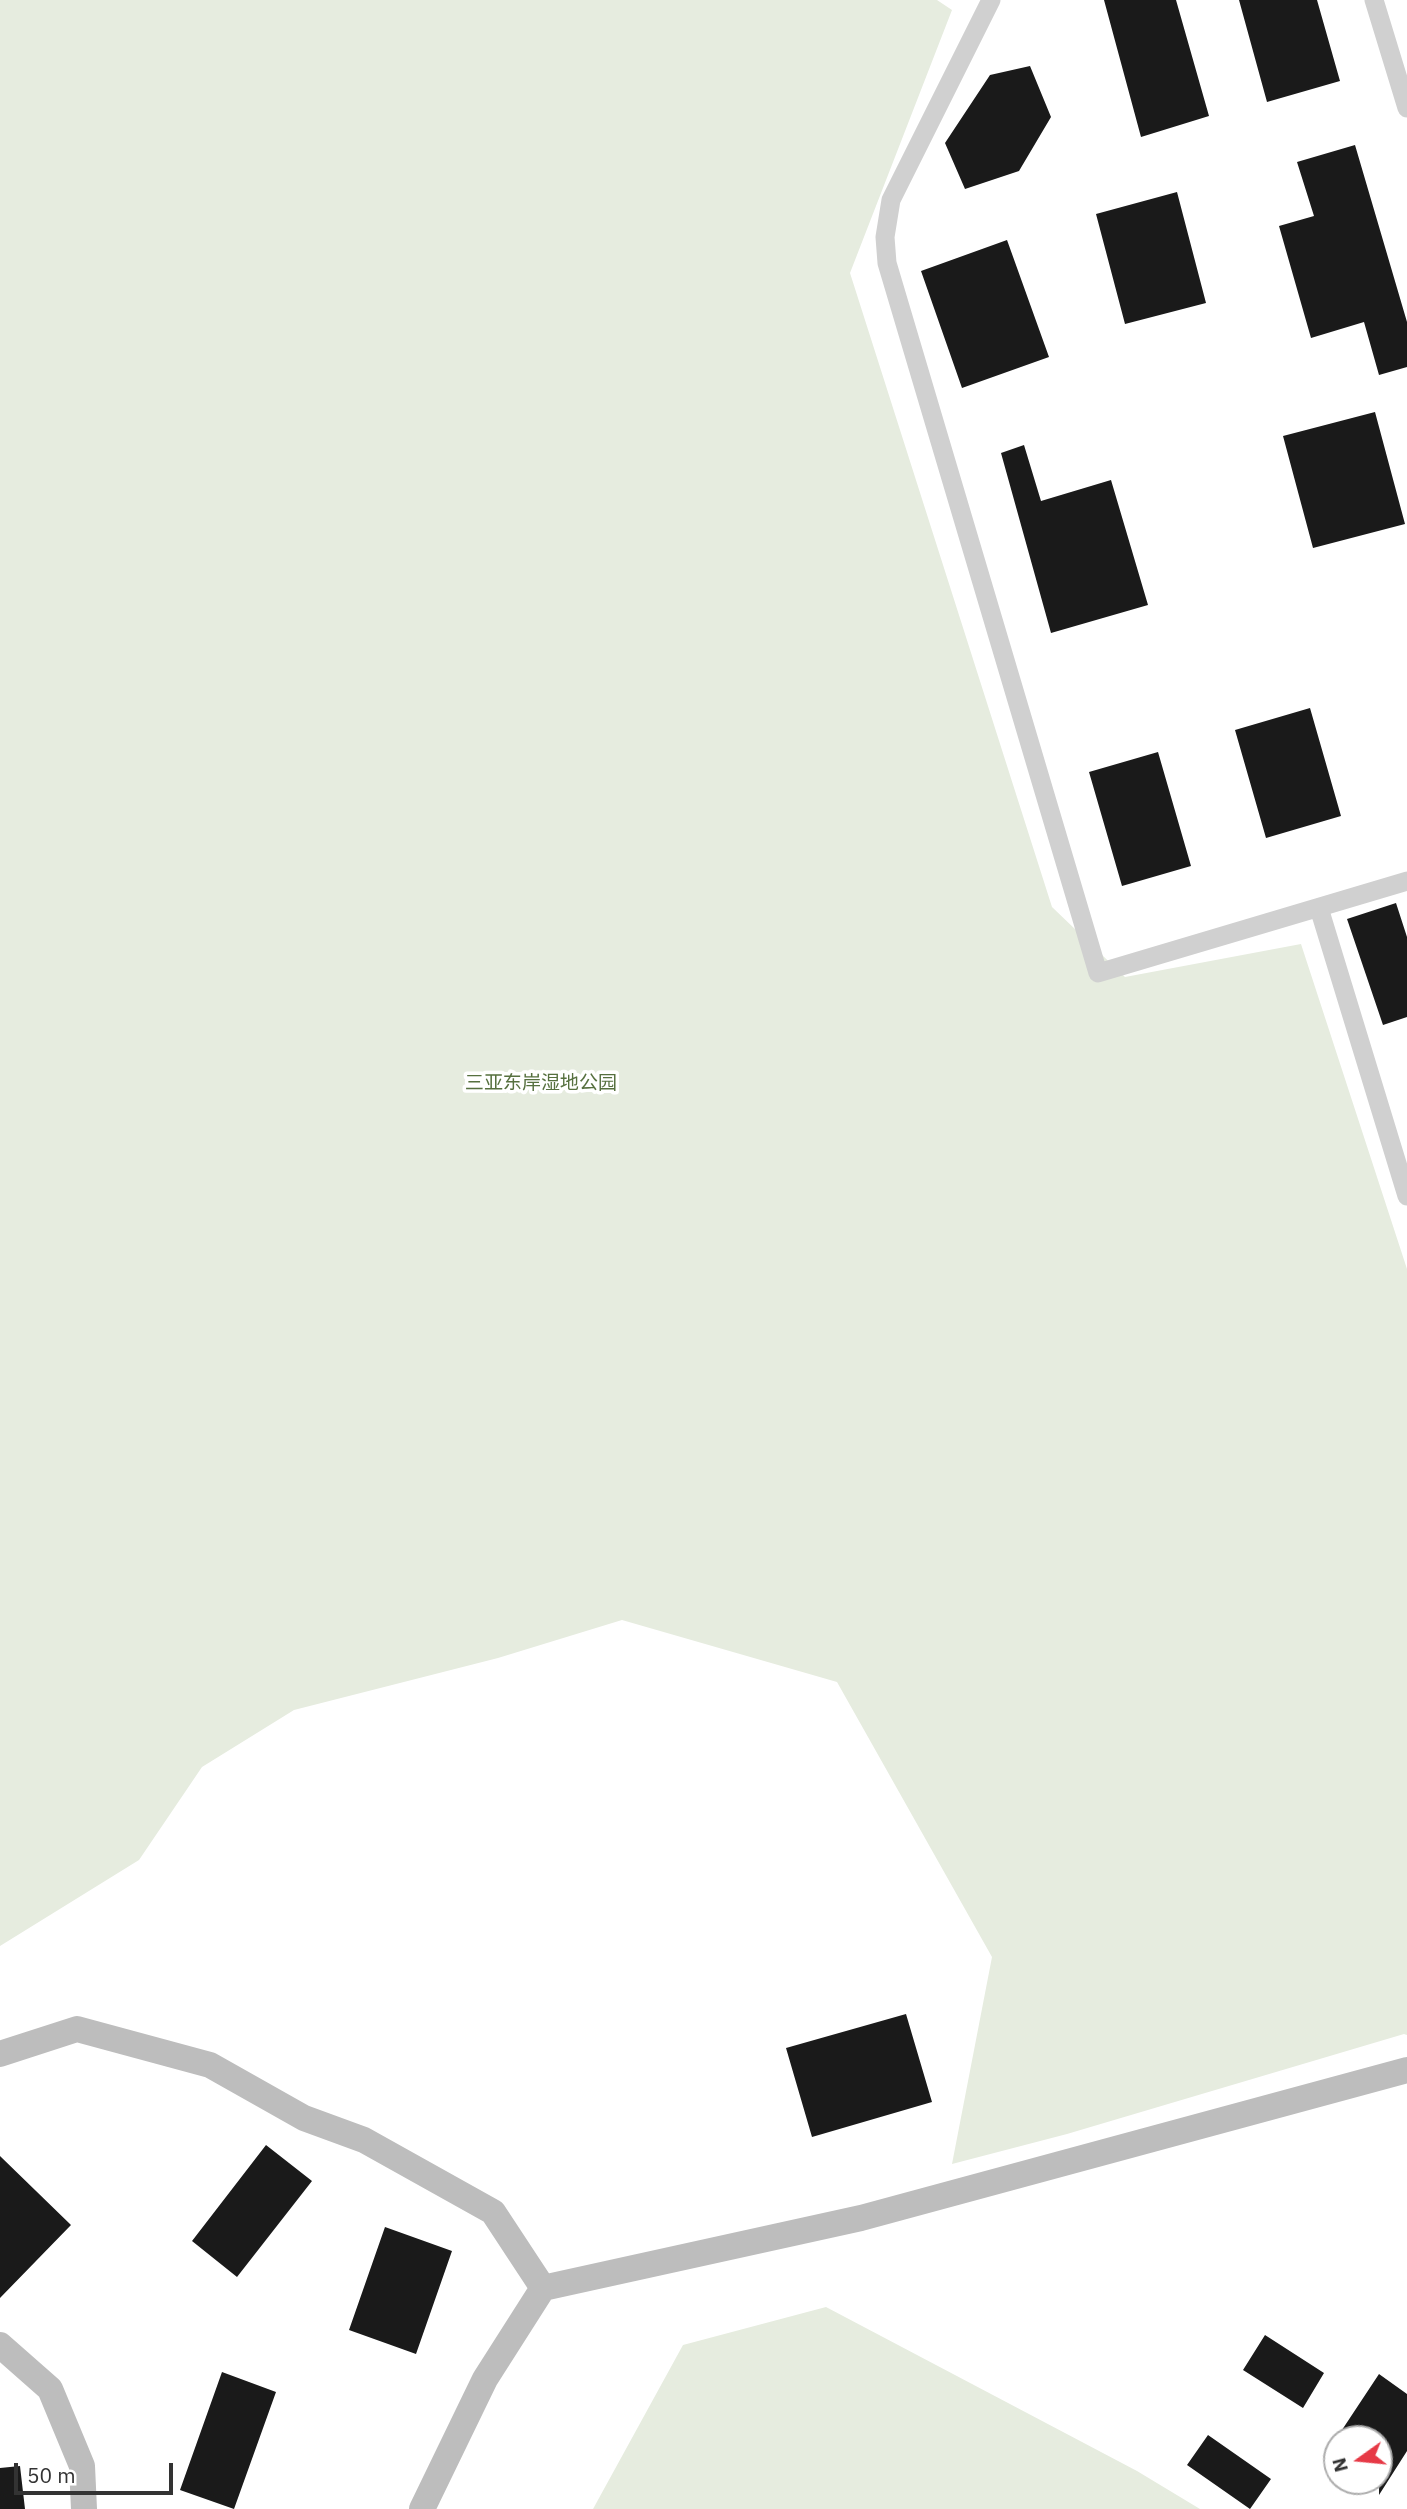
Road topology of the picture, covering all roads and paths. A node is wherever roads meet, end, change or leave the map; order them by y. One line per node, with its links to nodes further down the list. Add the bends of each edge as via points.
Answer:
1 (991, 0): 5 (street, via 891,200 885,237 887,263 1098,973)
2 (1374, 0): 3 (street)
3 (1407, 108)
4 (1407, 881): 5 (street)
5 (1319, 908): 6 (street)
6 (1407, 1196)
7 (0, 2054): 9 (street, via 77,2029 209,2065 304,2118 364,2140 493,2212)
8 (1407, 2070): 9 (street, via 861,2218)
9 (543, 2288): 12 (street, via 485,2379)
10 (0, 2345): 11 (street, via 50,2389 82,2466)
11 (84, 2509)
12 (422, 2509)

